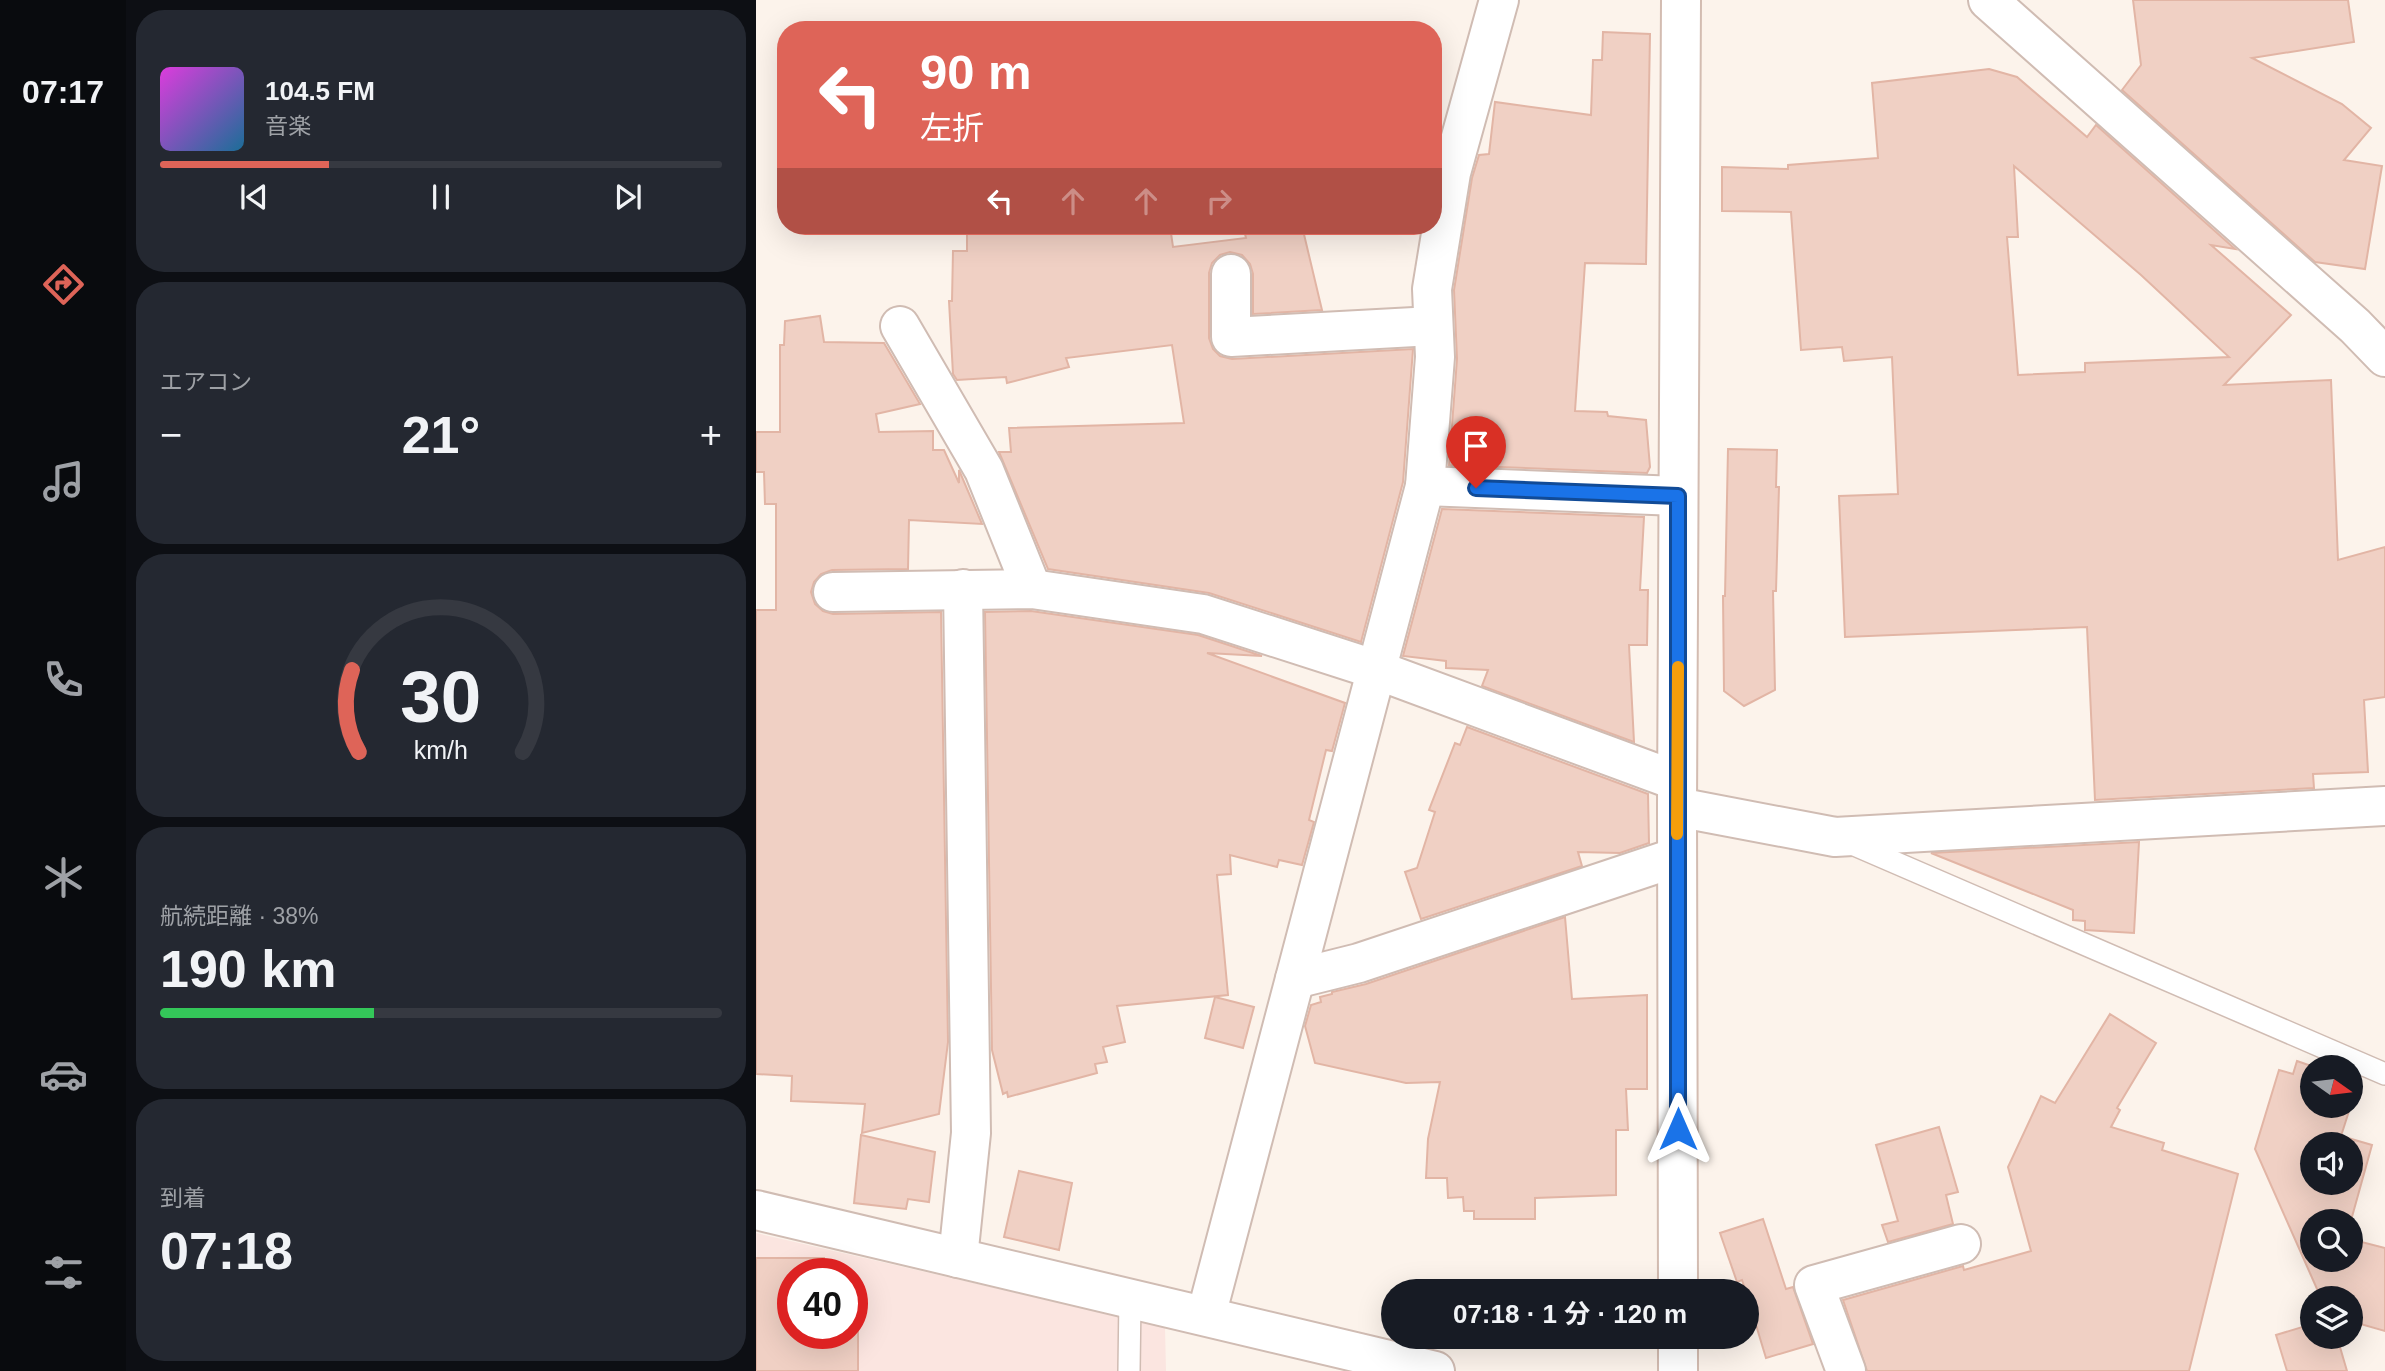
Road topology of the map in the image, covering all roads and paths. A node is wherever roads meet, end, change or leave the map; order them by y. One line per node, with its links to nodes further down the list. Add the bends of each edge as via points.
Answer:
1 (1499, 0): 4 (street, via 1451,173)
2 (1681, 0): 11 (street)
3 (1988, 0): 9 (street)
4 (1442, 228)
5 (1441, 235): 8 (street, via 1432,289)
6 (1231, 274): 8 (street, via 1231,337)
7 (900, 326): 13 (street, via 984,470)
8 (1433, 326): 10 (street, via 1435,357)
9 (2385, 357)
10 (1425, 486): 11 (street); 15 (street)
11 (1678, 496): 16 (street)
12 (963, 589): 13 (street); 14 (street); 24 (street, via 971,1133)
13 (1032, 589): 15 (street, via 1203,614)
14 (833, 592)
15 (1377, 670): 16 (street); 20 (street)
16 (1677, 794): 18 (street); 19 (street)
17 (2385, 806): 18 (street)
18 (1835, 837): 21 (lane)
19 (1677, 857): 20 (street, via 1359,963); 25 (street)
20 (1296, 979): 27 (street)
21 (2385, 1074)
22 (756, 1210): 24 (street)
23 (1961, 1244): 32 (street, via 1814,1285)
24 (958, 1258): 26 (street)
25 (1678, 1279)
26 (1130, 1298): 27 (street); 29 (lane)
27 (1206, 1316): 30 (street)
28 (1678, 1349): 31 (street)
29 (1129, 1371)
30 (1435, 1371)
31 (1678, 1371)
32 (1846, 1371)

